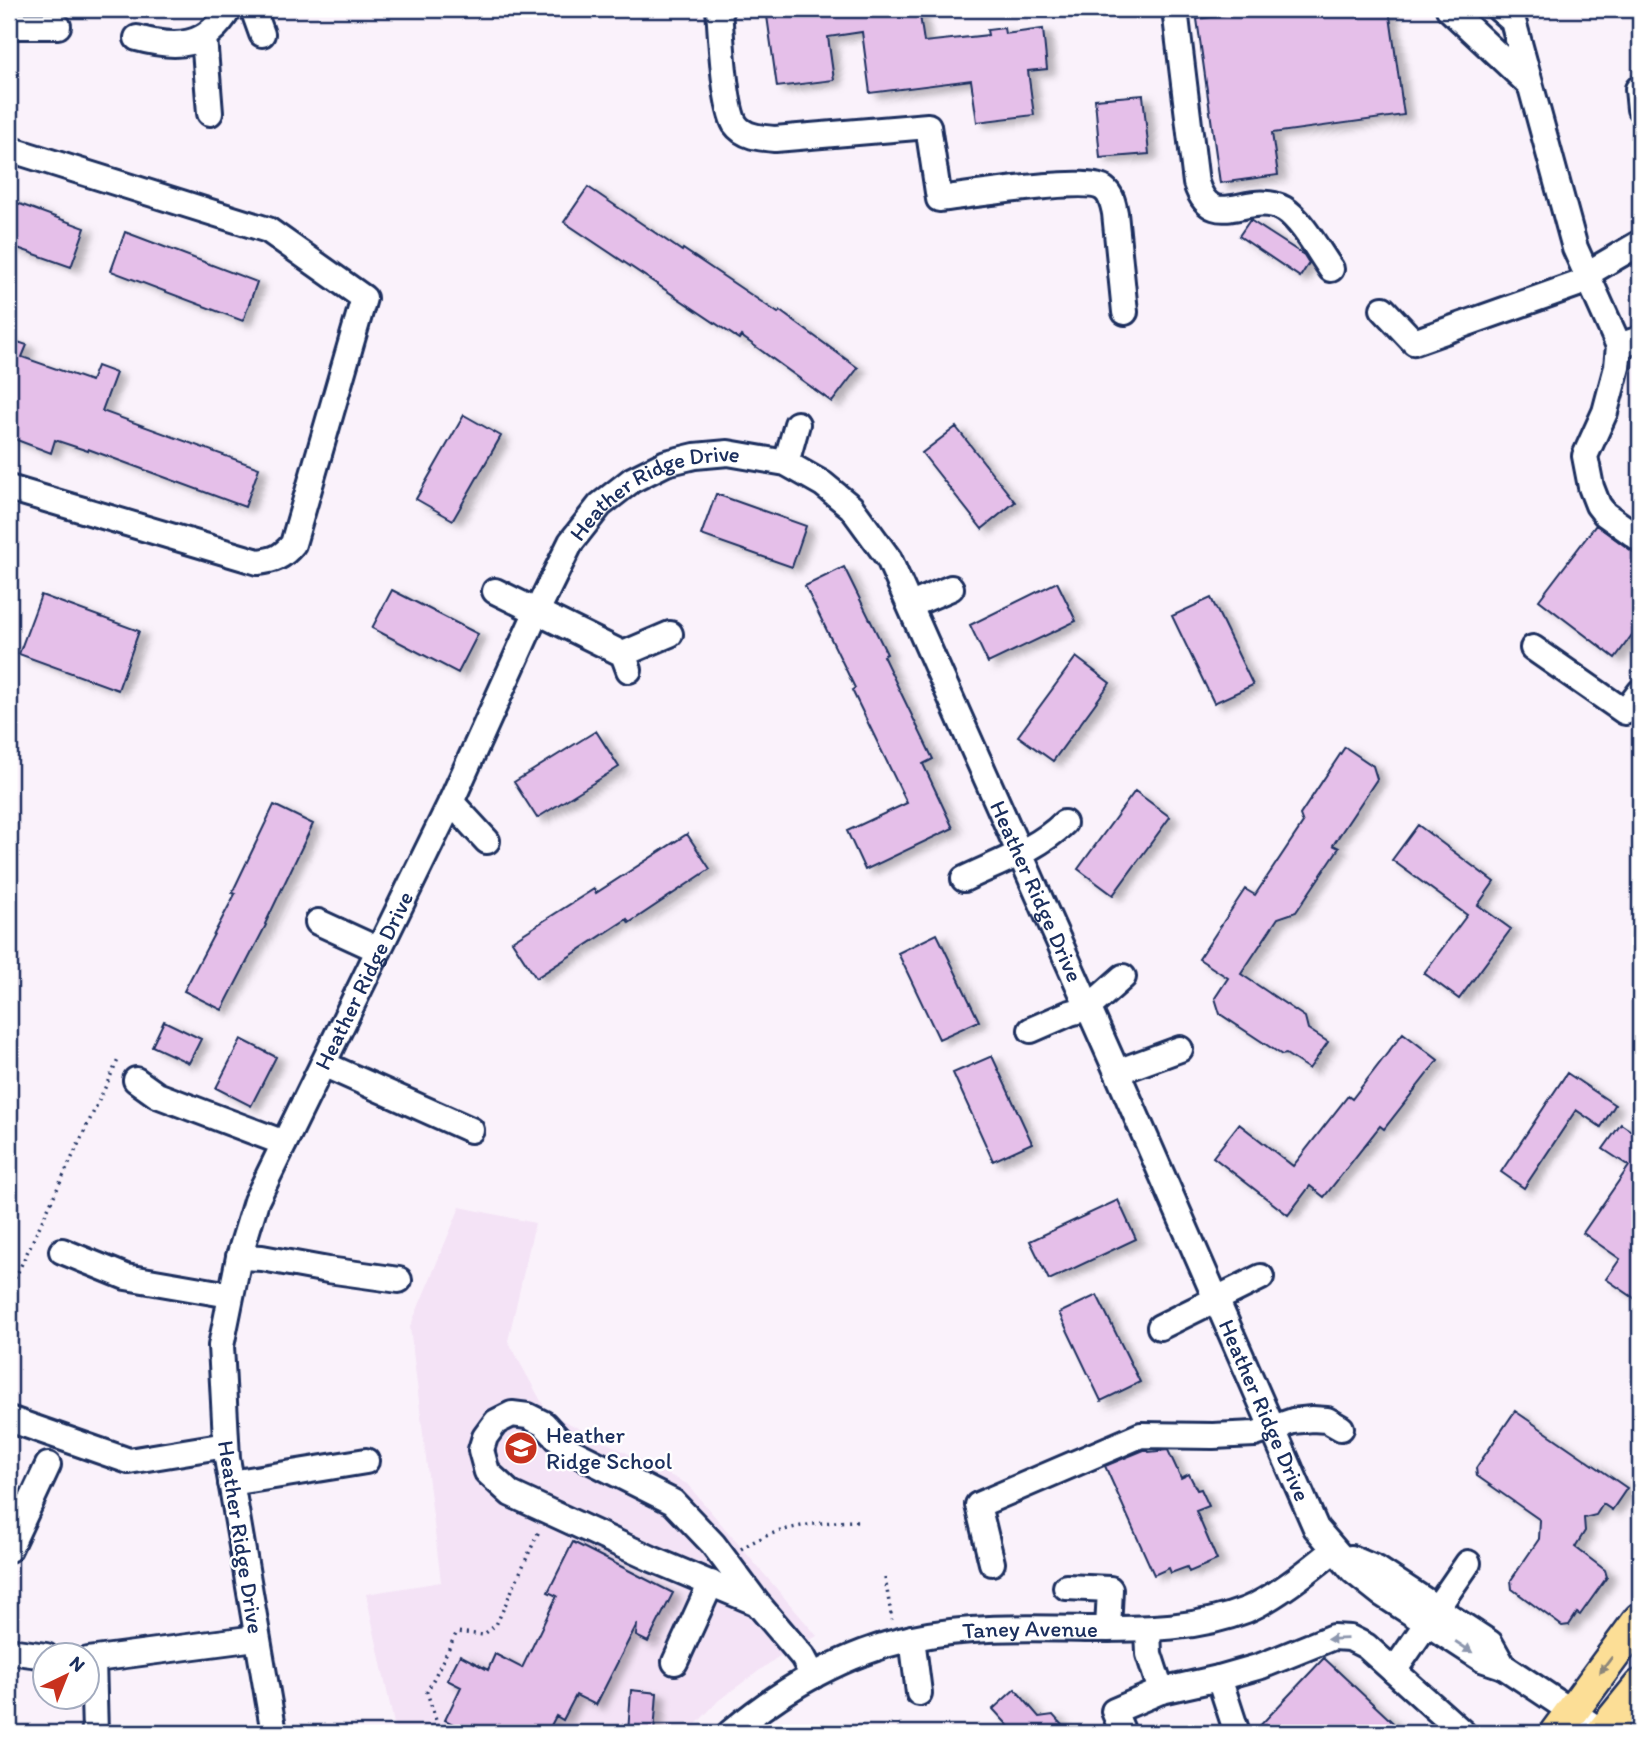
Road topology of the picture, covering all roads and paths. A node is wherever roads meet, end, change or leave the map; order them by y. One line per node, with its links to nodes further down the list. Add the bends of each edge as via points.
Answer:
1 (229, 9): 10 (street)
2 (253, 9): 9 (street)
3 (719, 9): 19 (street, via 729,108 744,133 775,139 928,126 939,199 1088,184 1105,189 1115,213)
4 (1175, 9): 16 (street, via 1199,195 1216,209 1263,202 1283,209)
5 (1449, 9): 12 (street)
6 (1499, 9): 12 (street, via 1513,21)
7 (44, 20): 8 (street)
8 (9, 26)
9 (262, 34)
10 (204, 37): 11 (street, via 184,45); 13 (street)
11 (137, 38)
12 (1531, 85): 17 (street, via 1575,248)
13 (210, 113)
14 (9, 149): 23 (street, via 268,230 364,298 293,544 284,555 258,562)
15 (1640, 243): 17 (street)
16 (1331, 269)
17 (1588, 277): 18 (street, via 1414,342); 20 (street)
18 (1383, 309)
19 (1125, 312)
20 (1630, 343): 24 (street, via 1617,367 1586,456 1586,468 1598,505)
21 (797, 424): 22 (street)
22 (786, 463): 27 (street, Heather Ridge Drive, via 823,484 851,508 889,559); 28 (street, Heather Ridge Drive, via 729,453 695,456 666,463 632,480 600,505 571,542)
23 (9, 488)
24 (1640, 539)
25 (951, 588): 27 (street)
26 (495, 591): 28 (street)
27 (911, 605): 35 (street, Heather Ridge Drive)
28 (537, 611): 29 (street, via 626,662); 32 (street, Heather Ridge Drive)
29 (670, 634)
30 (1533, 648): 31 (street, via 1625,712)
31 (1640, 692)
32 (451, 802): 34 (street); 38 (street, Heather Ridge Drive)
33 (1064, 823): 35 (street)
34 (487, 841)
35 (1019, 853): 36 (street); 40 (street, Heather Ridge Drive)
36 (964, 879)
37 (318, 922): 38 (street)
38 (379, 950): 44 (street, Heather Ridge Drive)
39 (1123, 977): 40 (street)
40 (1088, 1008): 41 (street); 45 (street, Heather Ridge Drive)
41 (1031, 1030)
42 (1180, 1049): 45 (street)
43 (119, 1058): 53 (path)
44 (323, 1064): 47 (street); 48 (street, Heather Ridge Drive)
45 (1117, 1072): 55 (street, Heather Ridge Drive)
46 (136, 1080): 48 (street, via 157,1095)
47 (471, 1130)
48 (284, 1143): 50 (street, Heather Ridge Drive, via 256,1201)
49 (62, 1251): 54 (street, via 126,1277)
50 (239, 1257): 52 (street); 54 (street, Heather Ridge Drive)
51 (1261, 1278): 55 (street)
52 (399, 1280)
53 (9, 1291)
54 (230, 1295): 60 (street, Heather Ridge Drive, via 221,1346)
55 (1217, 1299): 56 (street); 58 (street, Heather Ridge Drive)
56 (1160, 1327)
57 (9, 1419): 60 (street, via 129,1461)
58 (1273, 1428): 59 (street, via 1312,1419); 67 (street, Heather Ridge Drive, via 1316,1528); 69 (street, via 1255,1434 1141,1435 978,1505)
59 (1341, 1428)
60 (226, 1445): 63 (street, Heather Ridge Drive)
61 (366, 1461): 63 (street)
62 (48, 1465): 66 (street)
63 (231, 1483): 80 (street, Heather Ridge Drive)
64 (858, 1521): 68 (path, via 774,1533)
65 (543, 1522): 97 (path, via 496,1625 483,1635 457,1632 427,1692)
66 (9, 1549)
67 (1334, 1550): 75 (street, via 1377,1569); 79 (street, Taney Avenue, via 1248,1609 1188,1626)
68 (737, 1552)
69 (992, 1563)
70 (1468, 1563): 75 (street)
71 (885, 1578): 77 (path)
72 (711, 1583): 74 (street); 74 (street, via 511,1494 487,1472 481,1450 485,1437 496,1422 512,1414 528,1416 544,1424 567,1449 673,1502 713,1544); 85 (street)
73 (1066, 1587): 78 (street, via 1110,1589)
74 (757, 1603): 87 (street, via 803,1657)
75 (1432, 1616): 86 (street); 93 (street, via 1482,1659 1503,1666)
76 (1640, 1619): 93 (main road, one-way to 93)
77 (892, 1622)
78 (1108, 1629): 79 (street, Taney Avenue); 81 (street, Taney Avenue, via 995,1629)
79 (1148, 1629): 90 (street, via 1149,1654)
80 (256, 1637): 84 (street); 96 (street, Heather Ridge Drive)
81 (912, 1638): 87 (street, Taney Avenue); 91 (street)
82 (9, 1651): 83 (street)
83 (32, 1654)
84 (102, 1658)
85 (675, 1661)
86 (1394, 1671): 88 (street, one-way to 88, via 1366,1646 1350,1638 1333,1637); 100 (street)
87 (813, 1676): 94 (street, Taney Avenue, via 790,1689)
88 (1219, 1678): 90 (street); 99 (street)
89 (1640, 1686): 101 (main road)
90 (1161, 1691): 98 (street, via 1114,1711)
91 (919, 1693)
92 (93, 1710): 95 (street)
93 (1564, 1723): 101 (street)
94 (747, 1728)
95 (95, 1733)
96 (274, 1733)
97 (440, 1733)
98 (1123, 1733)
99 (1237, 1733)
100 (1463, 1733)
101 (1603, 1733)

